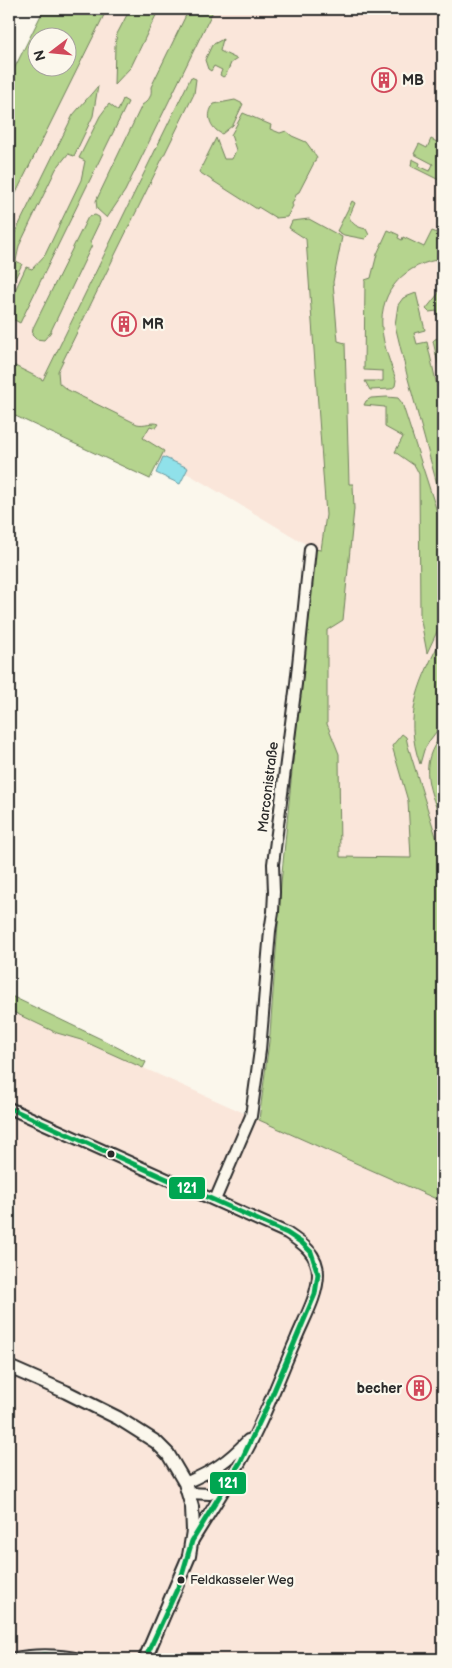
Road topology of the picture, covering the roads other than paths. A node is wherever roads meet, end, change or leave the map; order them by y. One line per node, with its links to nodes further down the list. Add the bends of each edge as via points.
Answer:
1 (310, 549): 3 (street, Marconistraße, via 272,864 274,912 251,1116)
2 (9, 1108): 3 (street)
3 (215, 1200): 5 (street, via 288,1233 311,1252 318,1274 315,1294)
4 (9, 1367): 7 (street, via 118,1418 156,1442 168,1454)
5 (254, 1434): 6 (street); 7 (street, via 230,1458)
6 (226, 1485): 7 (street, via 210,1494); 8 (street)
7 (187, 1488): 8 (street, via 192,1512)
8 (192, 1541): 11 (street, via 190,1556)
9 (9, 1659): 10 (street, via 44,1655)
10 (81, 1659)
11 (145, 1659)

